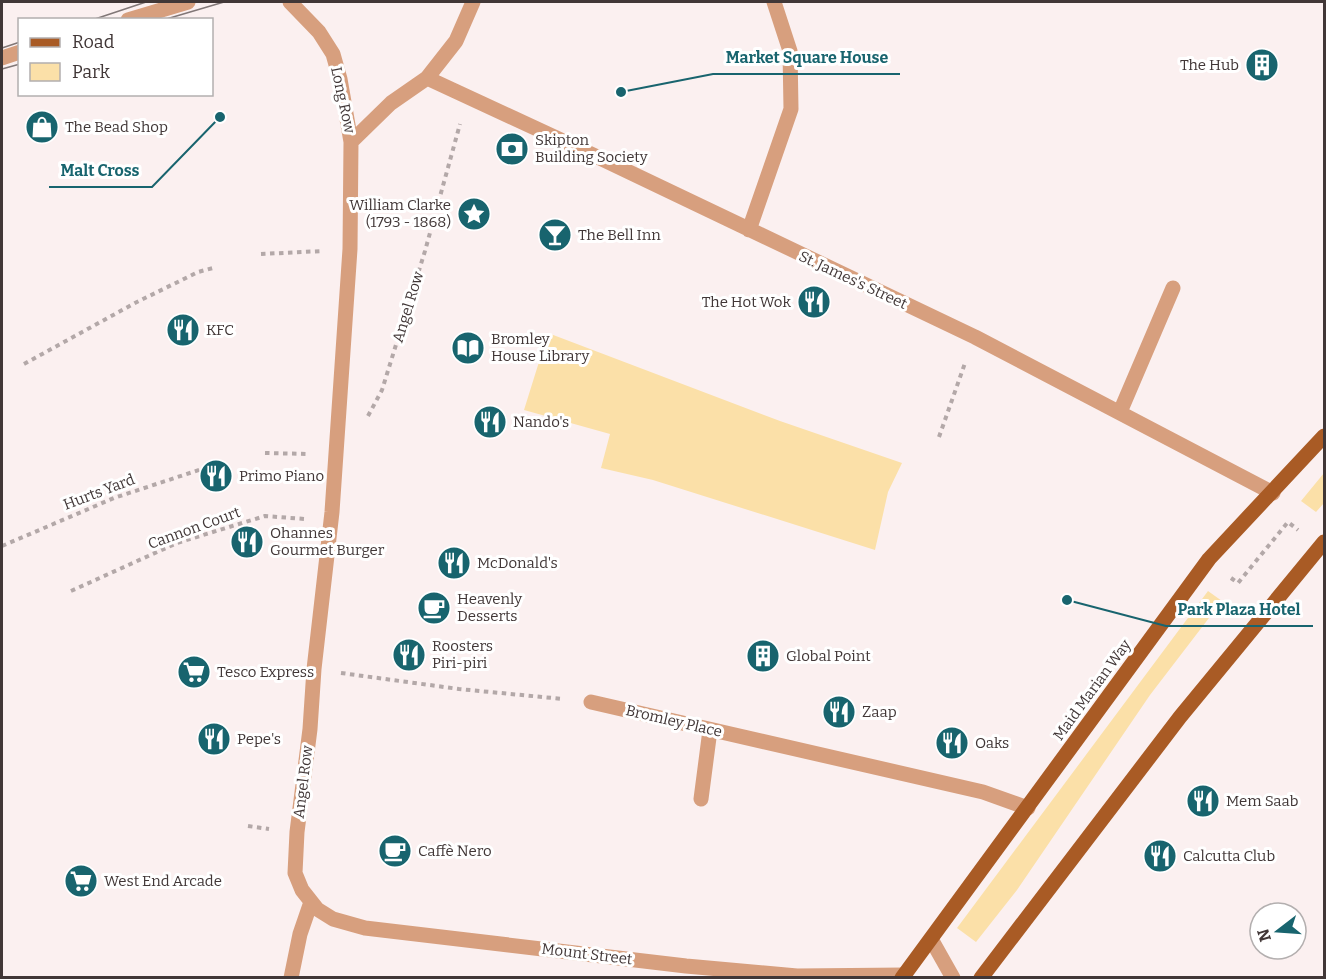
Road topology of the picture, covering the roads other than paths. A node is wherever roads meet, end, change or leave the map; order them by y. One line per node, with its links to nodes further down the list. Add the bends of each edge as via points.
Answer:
1 (188, 2): 5 (street)
2 (290, 2): 9 (street, Long Row, via 319,32 333,54)
3 (473, 2): 8 (street, via 456,41)
4 (774, 2): 10 (street, via 790,51 791,109)
5 (135, 18)
6 (18, 53): 7 (street)
7 (2, 58)
8 (427, 78): 9 (street, via 391,103); 10 (street, St. James's Street)
9 (351, 142): 20 (street, Angel Row, via 350,249 331,521)
10 (749, 230): 12 (street, St. James's Street, via 975,337)
11 (1173, 288): 12 (street)
12 (1120, 412): 14 (street, St. James's Street)
13 (1324, 436): 14 (main road, Maid Marian Way)
14 (1273, 493): 19 (main road, Maid Marian Way, via 1209,559)
15 (1322, 545): 26 (main road, via 1180,717)
16 (591, 702): 17 (street, Bromley Place)
17 (710, 729): 18 (street); 19 (street, Bromley Place, via 983,792)
18 (701, 799)
19 (1028, 808): 22 (main road, Maid Marian Way)
20 (295, 873): 21 (street, Mount Street)
21 (311, 902): 23 (street, Mount Street, via 333,919 365,928 686,966 797,976); 24 (street)
22 (931, 939): 23 (main road, Maid Marian Way); 25 (street)
23 (904, 977)
24 (291, 978)
25 (953, 978)
26 (981, 978)

